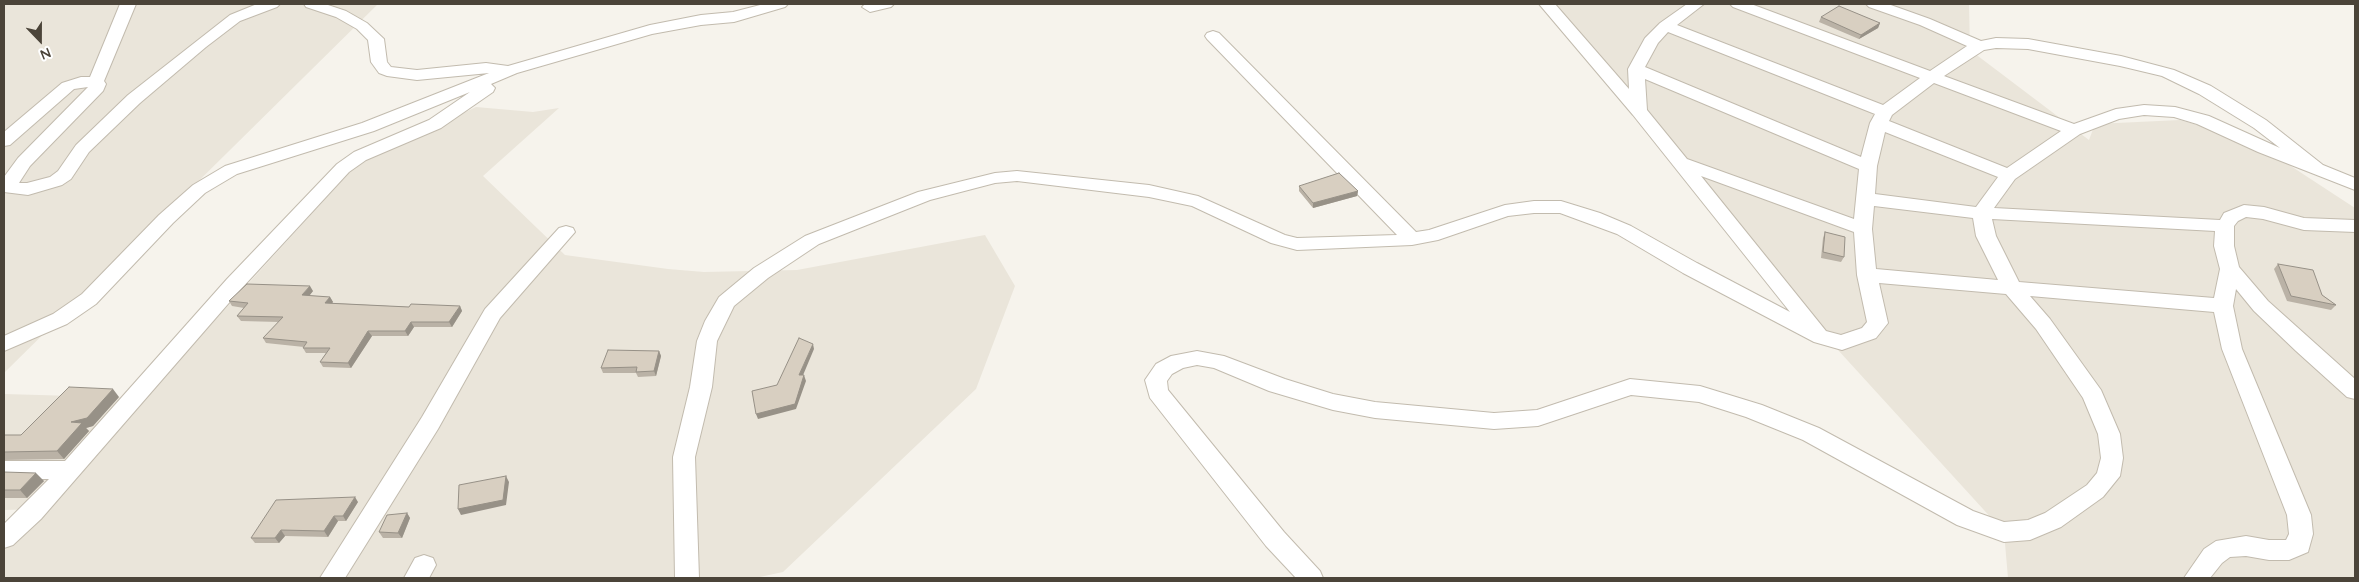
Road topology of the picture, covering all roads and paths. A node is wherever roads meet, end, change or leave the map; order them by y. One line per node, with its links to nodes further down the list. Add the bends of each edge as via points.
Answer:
1 (128, 4): 19 (street)
2 (272, 4): 19 (street, via 235,18 200,44 82,148 64,175 56,181 28,190 9,188 10,180 24,162 95,91)
3 (311, 4): 17 (street, via 341,14 362,26 376,40 379,62 384,70 393,73 417,75 486,68)
4 (780, 4): 17 (street, via 734,17 650,30)
5 (886, 4): 11 (street)
6 (1547, 4): 20 (street)
7 (1697, 4): 13 (street)
8 (1738, 4): 18 (street)
9 (1874, 4): 12 (street)
10 (1904, 4): 12 (street)
11 (870, 8)
12 (1925, 22): 15 (street)
13 (1665, 26): 16 (street, via 1651,41); 21 (street)
14 (1213, 36): 35 (street)
15 (1979, 46): 18 (street); 26 (street, via 2028,44 2168,73 2205,90 2260,124)
16 (1636, 69): 20 (street); 25 (street)
17 (511, 70): 41 (street, via 368,127 231,170 199,189 89,299 60,320); 44 (street, via 436,124 360,156 343,168 234,284)
18 (1932, 77): 21 (street); 22 (street)
19 (96, 82): 23 (street, via 90,80 68,86)
20 (1639, 111): 24 (street)
21 (1882, 118): 25 (street); 27 (street)
22 (2074, 130): 26 (street, via 2116,114 2144,110 2175,112 2203,120); 27 (street)
23 (4, 142)
24 (1681, 162): 33 (street); 40 (street)
25 (1868, 166): 29 (street)
26 (2316, 168): 28 (street)
27 (2009, 175): 30 (street)
28 (2355, 184)
29 (1866, 199): 30 (street); 33 (street)
30 (1981, 213): 31 (street); 38 (street, via 1986,236)
31 (2225, 226): 32 (street, via 2232,217 2244,211 2304,224); 36 (street, via 2224,246)
32 (2355, 226)
33 (1863, 229): 37 (street)
34 (566, 232): 46 (street, via 492,314 430,423)
35 (1412, 239): 40 (street, via 1431,236 1505,211 1561,208 1624,230); 47 (street, via 1298,244 1278,239 1198,202 1173,195 1018,176 995,178 924,196 812,240 761,273 726,302 707,341 701,387 684,457)
36 (2230, 269): 39 (street); 42 (street, via 2261,306)
37 (1867, 275): 38 (street); 40 (street, via 1878,323 1869,333 1855,340 1842,342)
38 (2012, 289): 39 (street); 48 (street, via 2042,324 2093,396 2109,434 2112,458 2108,476 2095,491 2053,520 2030,530 2004,532 1965,518 1811,434 1754,410 1700,394 1630,387 1538,418 1494,421 1375,410 1333,402 1277,385 1217,361 1197,358 1178,361 1164,368 1156,380 1158,392 1275,539)
39 (2223, 306): 49 (street, via 2232,350 2299,515 2301,534 2299,545 2289,550 2246,546 2225,548 2213,556)
40 (1822, 337)
41 (4, 344)
42 (2355, 391)
43 (4, 470): 44 (street)
44 (71, 470): 45 (street)
45 (4, 538)
46 (332, 578)
47 (687, 578)
48 (1311, 578)
49 (2196, 578)

